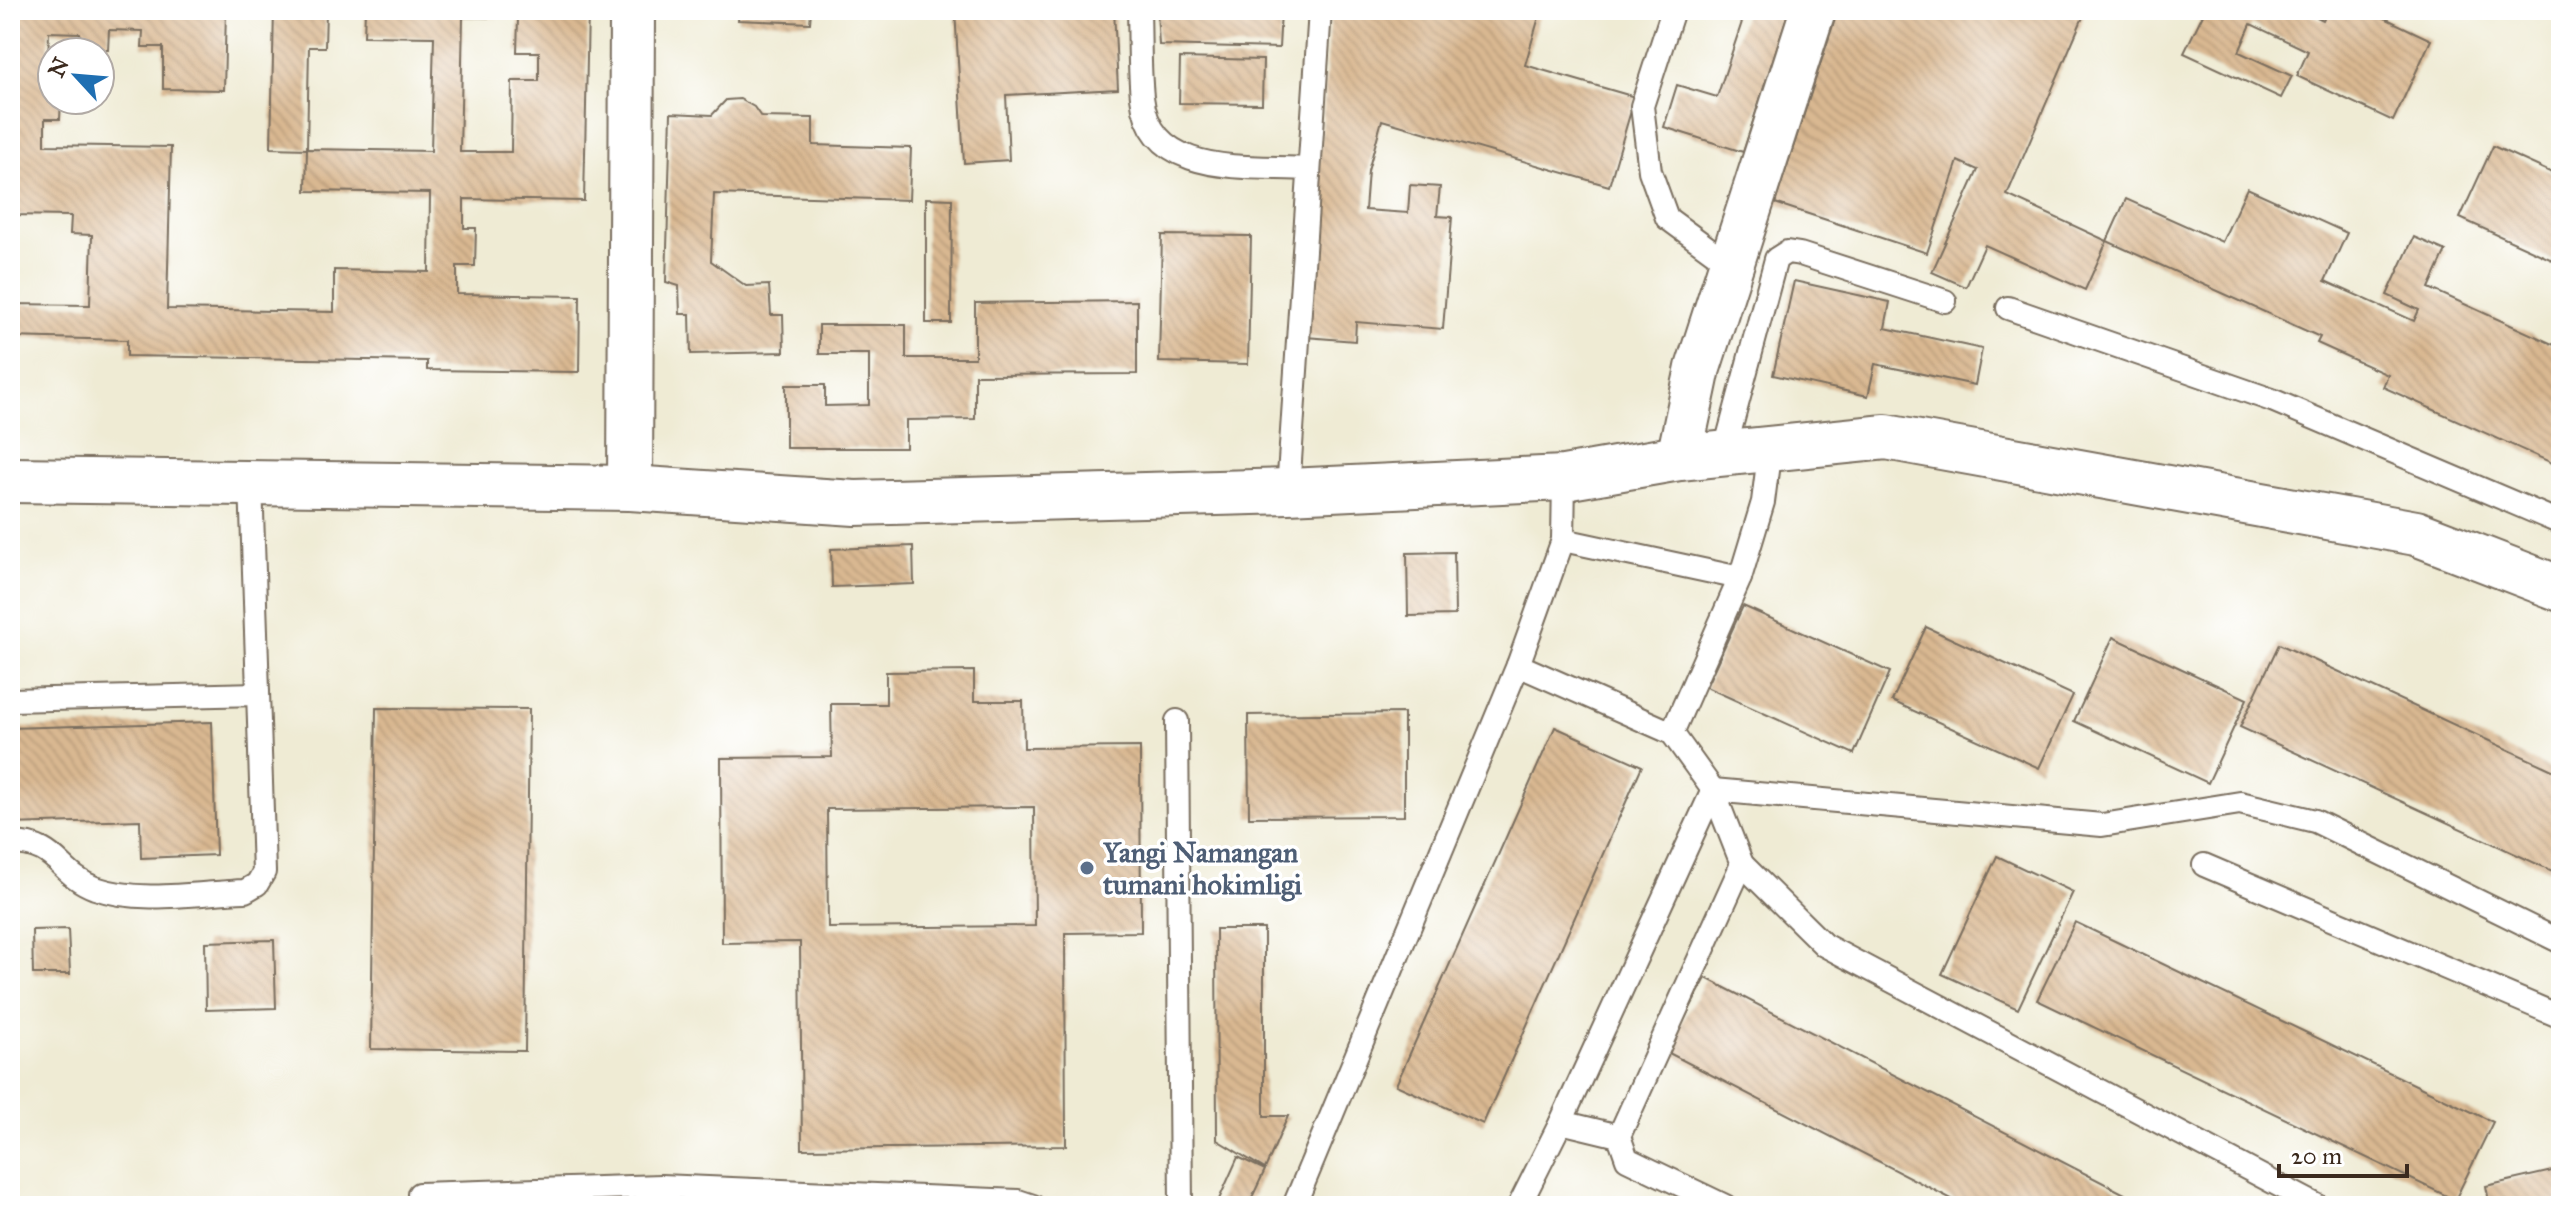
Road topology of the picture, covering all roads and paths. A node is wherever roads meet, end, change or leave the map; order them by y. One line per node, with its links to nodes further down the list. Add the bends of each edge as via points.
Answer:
1 (632, 10): 16 (street)
2 (1139, 10): 6 (lane, via 1142,100 1154,134 1175,154 1203,163)
3 (1320, 10): 6 (lane)
4 (1673, 10): 7 (lane, via 1642,106 1650,171 1667,218)
5 (1813, 10): 7 (street)
6 (1309, 169): 17 (lane)
7 (1731, 265): 12 (street, via 1698,368)
8 (1945, 301): 11 (lane, via 1800,254 1787,252 1776,259)
9 (2008, 308): 18 (lane, via 2272,400)
10 (1770, 447): 11 (street); 20 (lane, via 1763,502); 21 (street, via 1886,437 2416,533)
11 (1724, 453): 12 (street)
12 (1679, 458): 13 (street)
13 (1564, 478): 17 (street); 19 (lane)
14 (10, 480): 15 (street)
15 (251, 482): 16 (street); 23 (lane)
16 (630, 488): 17 (street, via 855,503)
17 (1288, 491)
18 (2561, 523)
19 (1563, 540): 20 (lane); 22 (lane)
20 (1740, 578): 26 (lane)
21 (2561, 589)
22 (1518, 665): 26 (lane); 40 (lane)
23 (258, 694): 24 (lane); 28 (lane, via 264,872 257,884 245,891 140,897 114,893 75,877 45,848)
24 (10, 700)
25 (1177, 721): 39 (lane)
26 (1672, 733): 27 (lane)
27 (1713, 790): 29 (lane); 31 (lane, via 2102,825 2240,803 2315,821); 33 (lane)
28 (10, 843)
29 (1742, 864): 34 (lane); 43 (lane, via 1824,945)
30 (2204, 865): 32 (lane)
31 (2561, 942)
32 (2561, 1017)
33 (1561, 1122): 34 (lane); 41 (lane)
34 (1619, 1136): 42 (lane, via 1627,1159)
35 (574, 1190): 36 (lane); 37 (lane); 38 (lane, via 661,1186 1018,1201)
36 (419, 1194)
37 (553, 1206)
38 (1033, 1206)
39 (1181, 1206)
40 (1294, 1206)
41 (1519, 1206)
42 (1725, 1206)
43 (2318, 1206)

